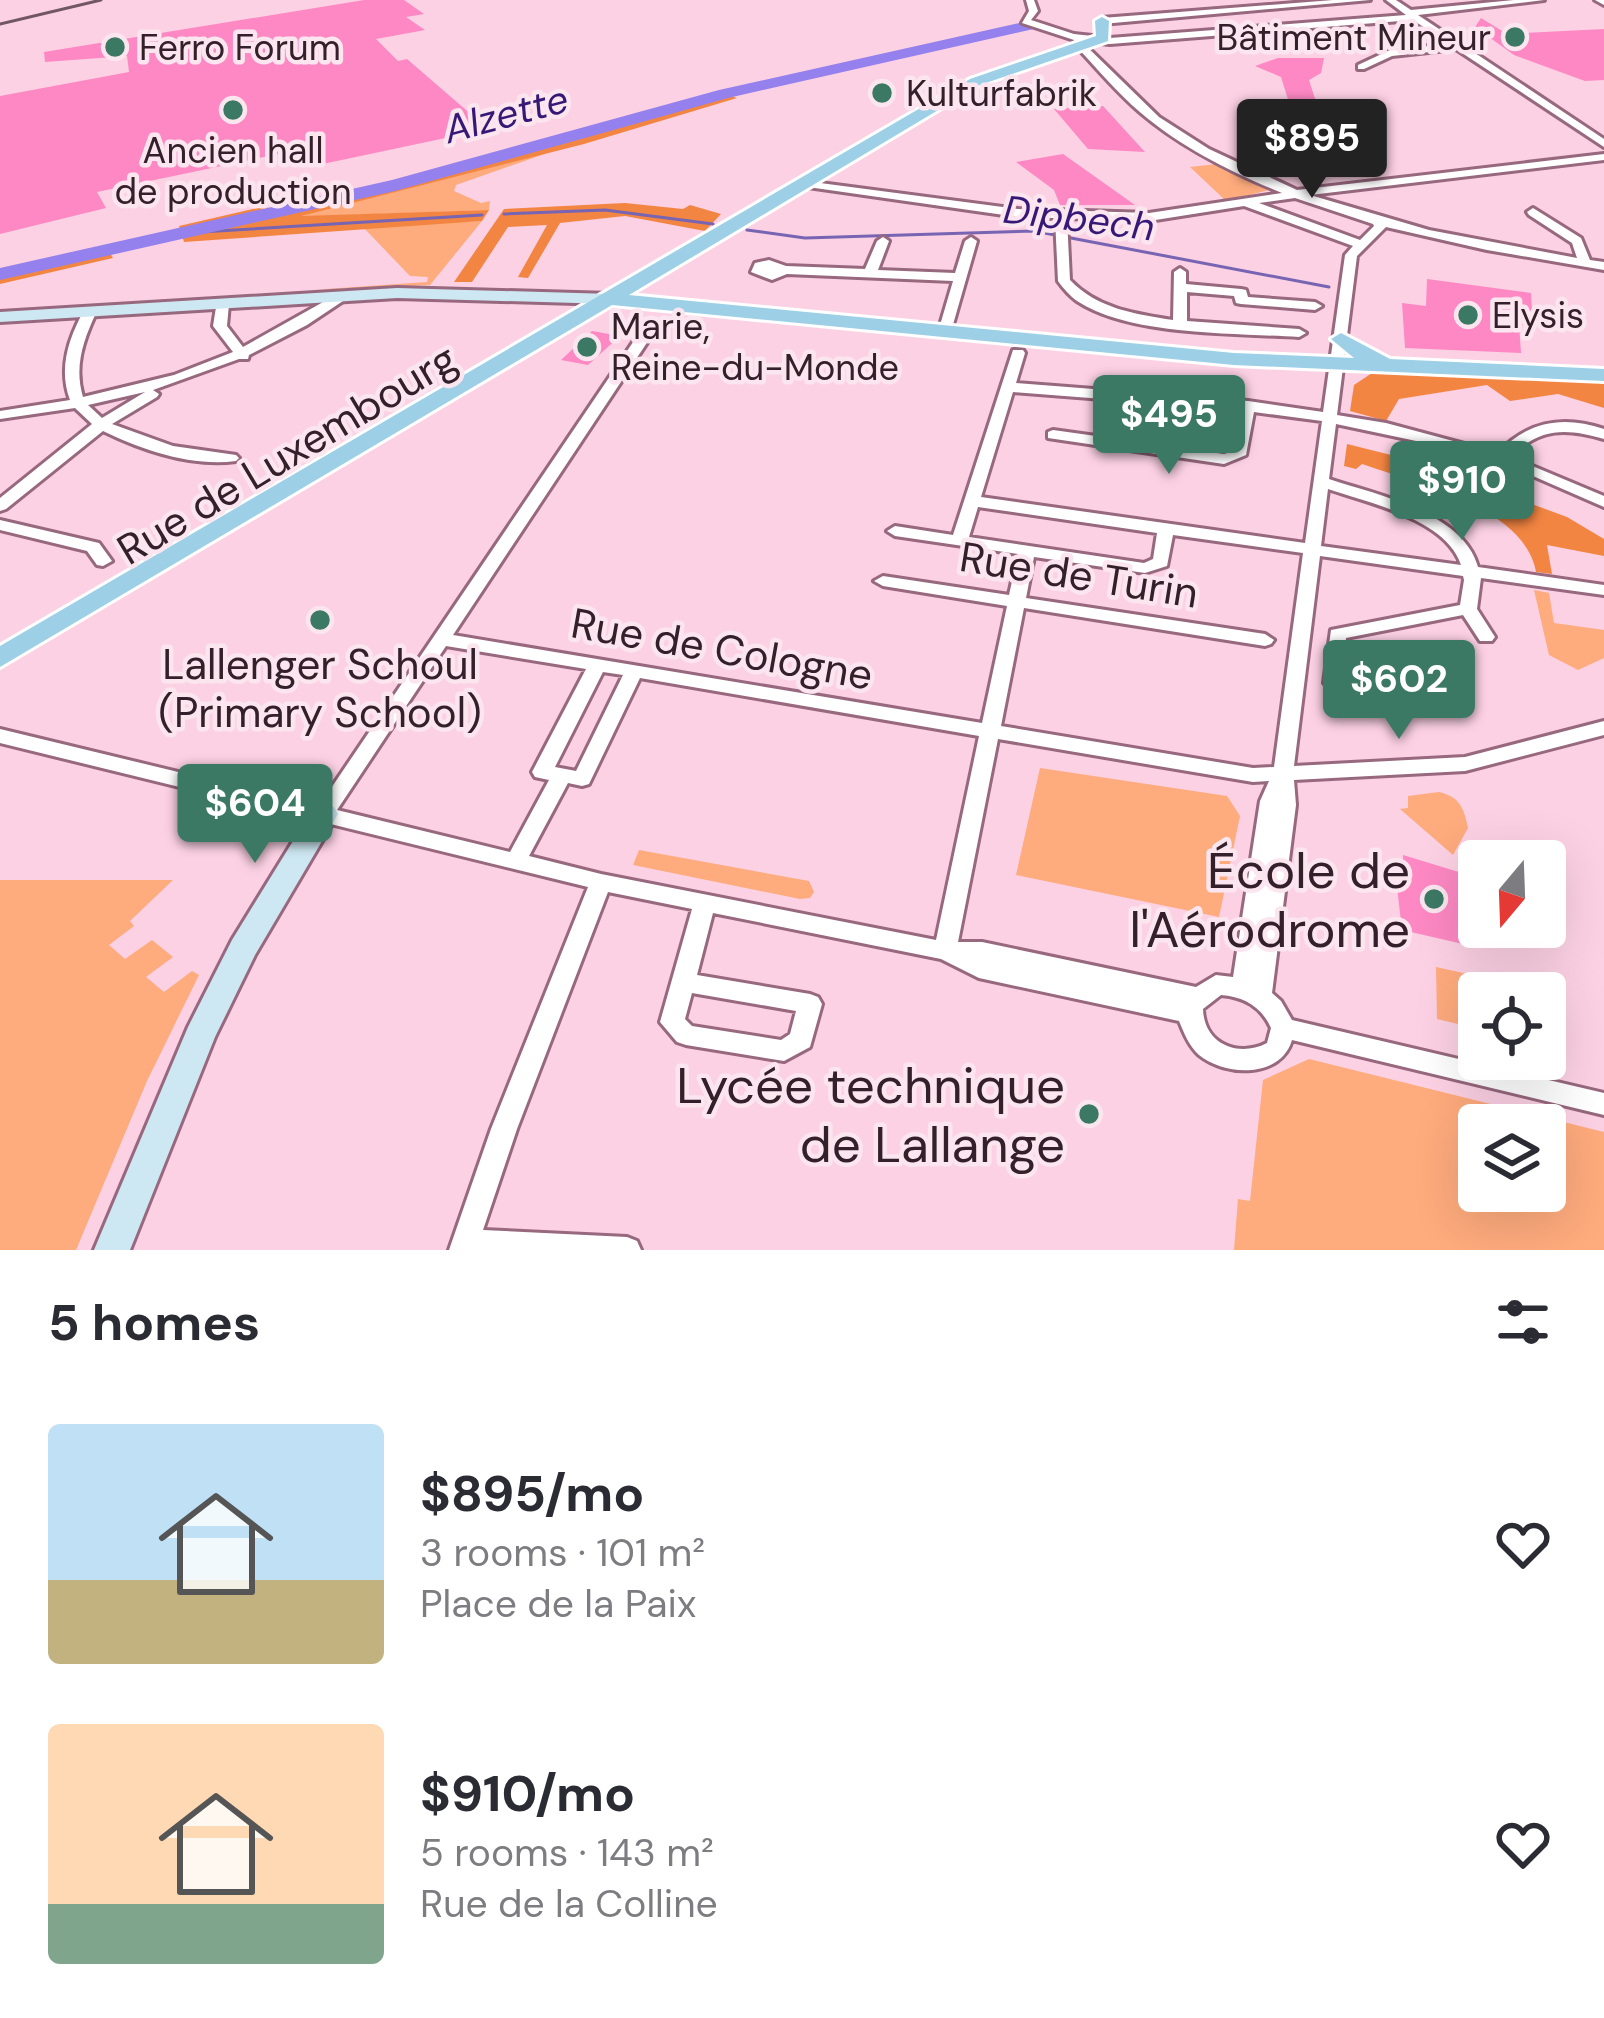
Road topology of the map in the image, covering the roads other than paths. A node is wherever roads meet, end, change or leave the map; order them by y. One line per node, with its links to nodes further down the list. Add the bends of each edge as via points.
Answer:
1 (1030, 0): 11 (street, via 1034,11 1025,21)
2 (1106, 0): 9 (main road)
3 (1366, 0): 9 (street)
4 (1390, 0): 8 (street)
5 (1475, 0): 7 (street)
6 (1540, 0): 7 (street)
7 (1488, 5): 8 (street)
8 (1412, 15): 10 (street); 12 (street)
9 (1102, 21): 10 (main road); 11 (main road)
10 (1102, 41): 11 (main road, Rue de Luxembourg)
11 (1081, 43): 16 (main road, Rue de Luxembourg, via 975,82); 17 (street, via 1158,122)
12 (1456, 46): 13 (street, via 1390,52); 14 (street)
13 (1360, 67)
14 (1604, 144)
15 (1604, 157): 17 (street)
16 (805, 184): 20 (street); 28 (main road, Rue de Luxembourg)
17 (1297, 193): 18 (street); 21 (street)
18 (1247, 203): 20 (street, via 1149,217); 24 (street)
19 (1533, 212): 25 (street, via 1577,241)
20 (1061, 217): 40 (street, via 1064,281 1077,297 1126,316)
21 (1379, 222): 24 (street); 25 (street)
22 (883, 241): 29 (street)
23 (970, 241): 30 (street)
24 (1360, 244): 46 (street, via 1351,255)
25 (1585, 263): 26 (street)
26 (1604, 266)
27 (783, 270): 29 (street)
28 (681, 273): 33 (main road, Rue de Luxembourg); 43 (main road, via 707,298)
29 (870, 274): 30 (street)
30 (960, 278): 44 (street)
31 (553, 295): 32 (main road); 33 (main road); 39 (main road, via 568,307)
32 (341, 296): 34 (main road); 41 (street)
33 (611, 299): 39 (main road, Rue de Luxembourg); 43 (main road); 89 (main road, Rue de Luxembourg)
34 (222, 304): 36 (main road); 48 (street, via 220,326)
35 (1315, 307): 40 (street, via 1241,300 1241,293 1180,280)
36 (88, 313): 38 (main road); 55 (street, via 70,369)
37 (284, 315): 41 (street)
38 (0, 317)
39 (568, 320): 86 (main road, Rue de Luxembourg)
40 (1180, 322): 45 (street)
41 (304, 323): 48 (street)
42 (653, 323): 84 (street)
43 (883, 326): 44 (main road)
44 (945, 332): 50 (main road)
45 (1298, 333)
46 (1341, 339): 49 (main road, via 1370,357); 50 (street)
47 (1018, 353): 53 (street)
48 (243, 356): 52 (street)
49 (1426, 369): 50 (main road); 51 (main road)
50 (1337, 374): 58 (street)
51 (1604, 375)
52 (166, 385): 55 (street); 59 (street)
53 (1007, 387): 54 (street); 68 (street)
54 (1112, 397): 56 (street); 62 (street)
55 (79, 404): 57 (street); 59 (street)
56 (1248, 405): 58 (street); 62 (street, via 1233,459)
57 (0, 415)
58 (1331, 415): 64 (street); 66 (street)
59 (102, 424): 63 (street, via 205,460); 70 (street)
60 (1604, 434): 64 (street, via 1568,422 1519,437)
61 (1053, 435): 62 (street)
62 (1103, 442)
63 (231, 458)
64 (1502, 458): 67 (street)
65 (1604, 480): 67 (street)
66 (1322, 482): 75 (street); 78 (street, via 1449,533)
67 (1585, 492): 69 (street)
68 (972, 502): 72 (street); 74 (street)
69 (1604, 502)
70 (0, 506)
71 (0, 525): 77 (street, via 93,547)
72 (1166, 529): 75 (street); 76 (street, via 1161,562 1145,568)
73 (896, 531): 74 (street)
74 (960, 540): 76 (street)
75 (1313, 549): 78 (street); 94 (street)
76 (1027, 550): 81 (street)
77 (103, 562)
78 (1474, 572): 80 (street); 82 (street)
79 (883, 581): 81 (street, Rue de Turin)
80 (1604, 590)
81 (1016, 602): 85 (street, Rue de Turin); 92 (street)
82 (1468, 609): 83 (street); 90 (street, via 1336,634)
83 (1486, 637)
84 (442, 639): 87 (street, Rue de Cologne); 96 (street)
85 (1264, 640)
86 (0, 658)
87 (597, 665): 88 (street, Rue de Cologne); 95 (street, via 542,772)
88 (634, 671): 92 (street, Rue de Cologne); 95 (street, via 582,779)
89 (0, 672)
90 (1333, 683)
91 (1604, 728): 94 (street, Rue de Cologne, via 1465,764)
92 (990, 731): 94 (street, Rue de Cologne, via 1253,775); 100 (street)
93 (0, 736): 96 (street)
94 (1283, 773): 102 (street, via 1286,805)
95 (562, 775): 97 (street)
96 (324, 814): 97 (street); 107 (main road, via 199,1037)
97 (516, 861): 98 (street)
98 (601, 882): 99 (street); 106 (street)
99 (705, 903): 100 (street); 101 (street)
100 (945, 951): 103 (street, via 979,969)
101 (683, 982): 101 (street, via 672,1022 686,1035 784,1051 801,1040 810,1004)
102 (1251, 991): 103 (street, via 1216,985); 104 (street)
103 (1193, 1005): 104 (street, via 1204,1044 1241,1061 1277,1049)
104 (1283, 1028): 105 (street)
105 (1604, 1104)
106 (464, 1246): 108 (street)
107 (112, 1250)
108 (627, 1250)

